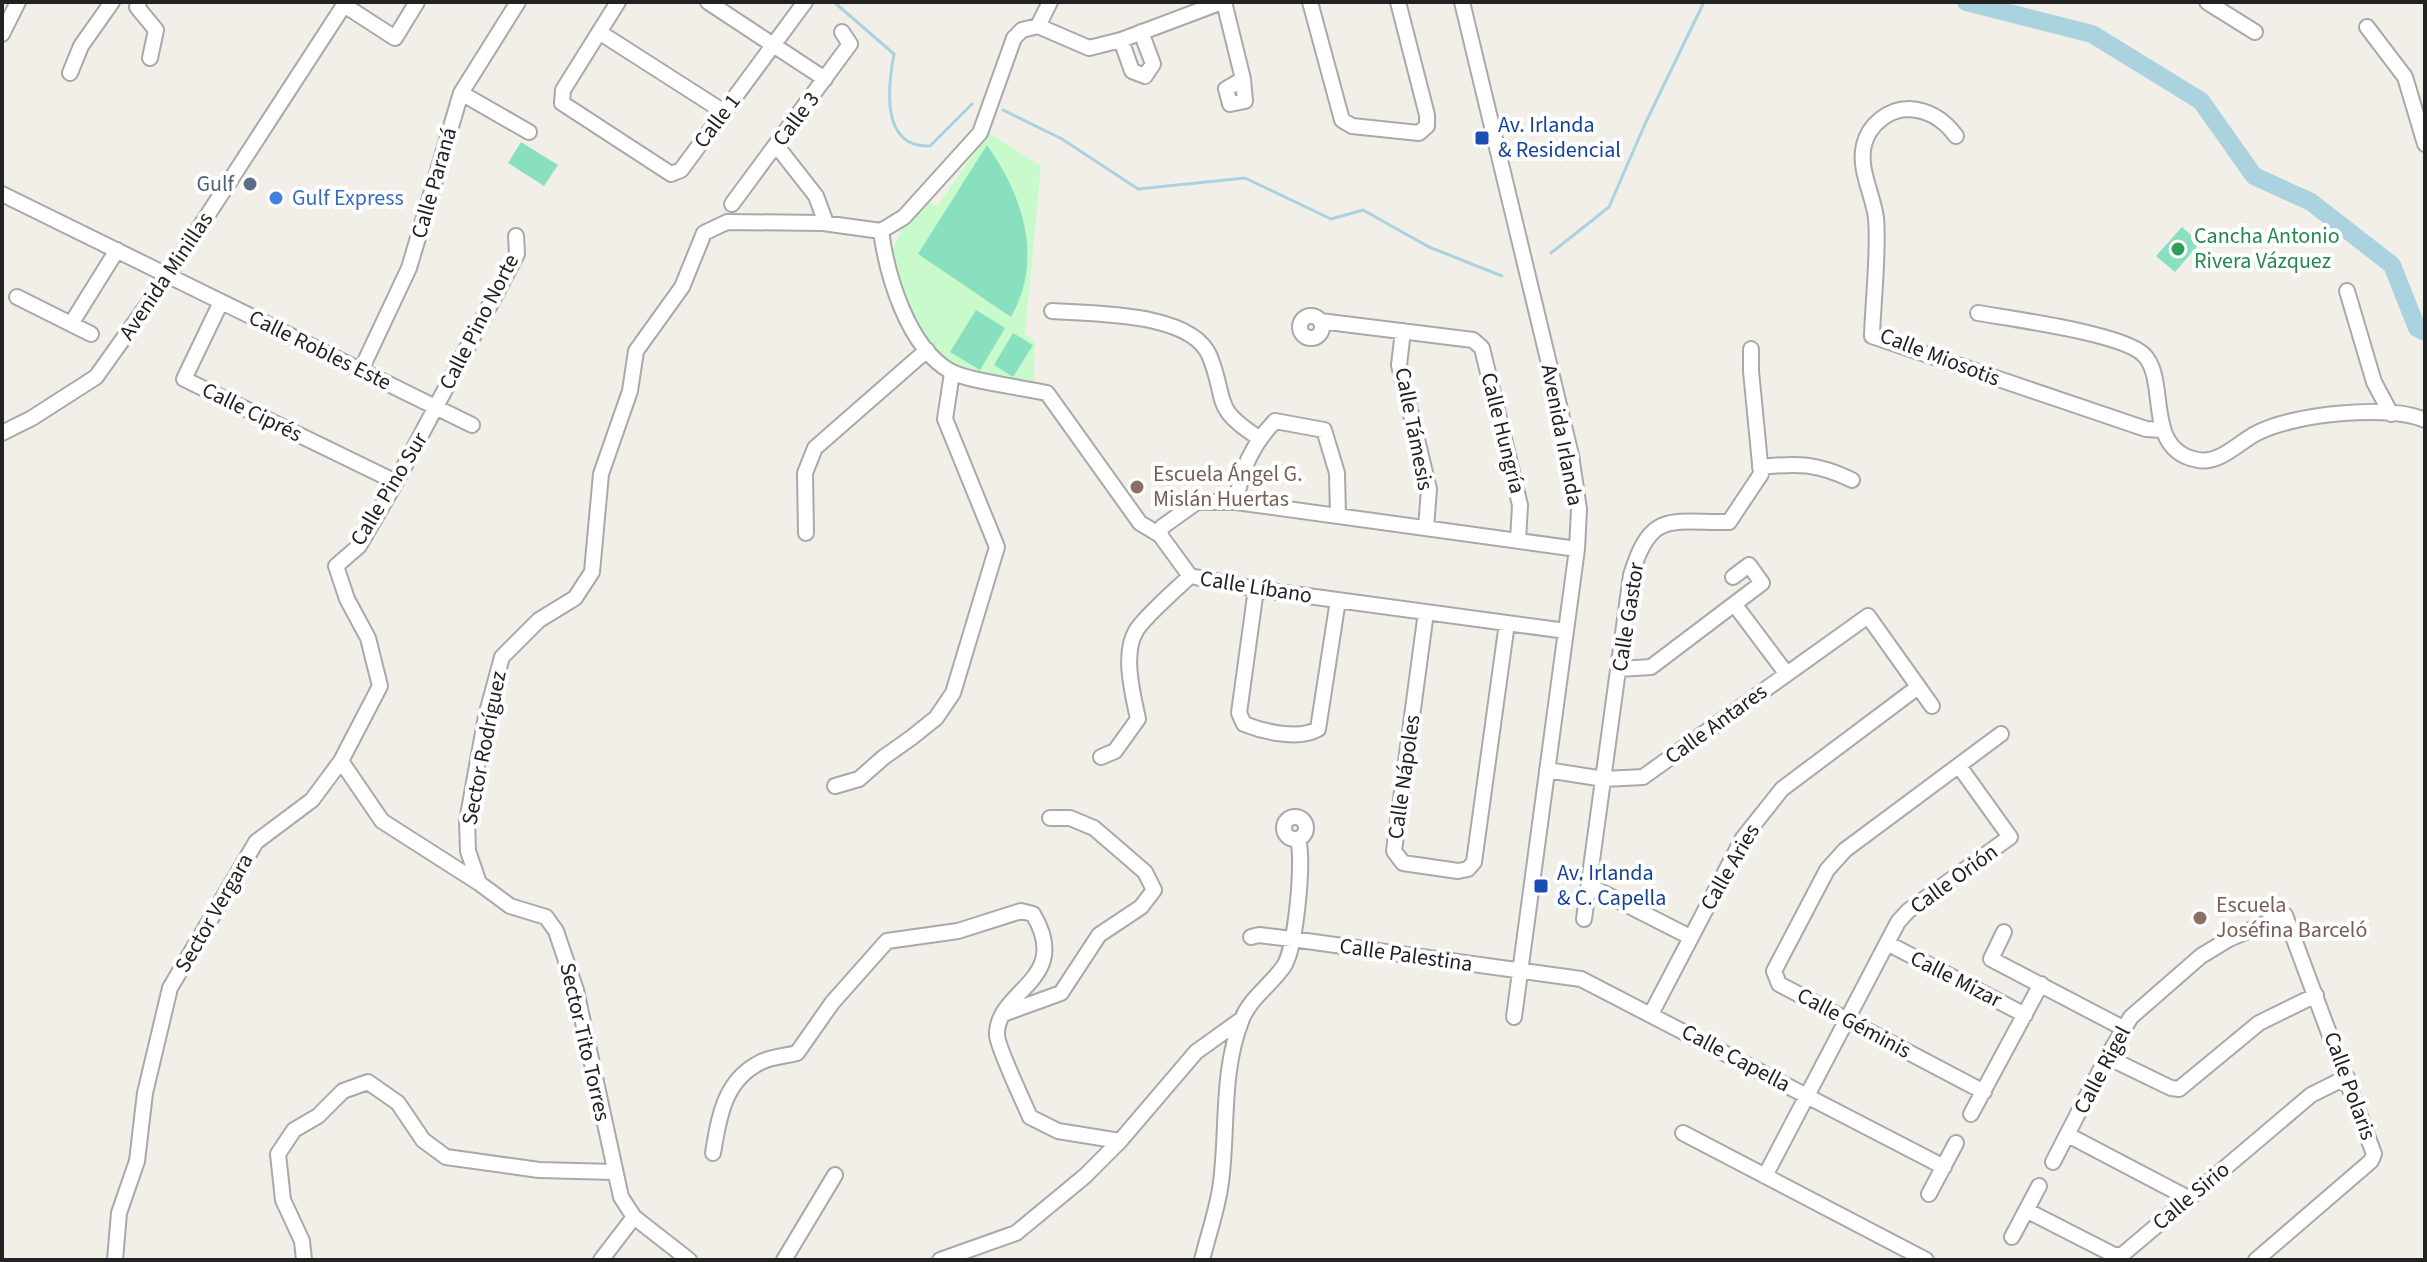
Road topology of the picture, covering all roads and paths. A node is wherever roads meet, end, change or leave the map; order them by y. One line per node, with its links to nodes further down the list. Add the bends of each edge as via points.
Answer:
1 (18, 2): 22 (street)
2 (112, 2): 26 (street, via 81,46)
3 (139, 2): 25 (street, via 137,7 156,30)
4 (417, 2): 14 (street, via 395,38)
5 (518, 2): 29 (street, Calle Paraná)
6 (618, 2): 18 (street)
7 (708, 2): 24 (street)
8 (1050, 2): 16 (street)
9 (1223, 2): 20 (street); 28 (street)
10 (1310, 2): 11 (street, via 1342,120 1352,126 1419,133 1427,126 1427,115)
11 (1398, 2)
12 (1462, 2): 72 (street, Avenida Irlanda, via 1571,455 1579,509)
13 (2207, 2): 21 (street)
14 (345, 3): 42 (street, Avenida Minillas)
15 (804, 3): 24 (street, Calle 1)
16 (1038, 26): 23 (street, via 1089,48); 39 (street, via 1014,38 980,133 904,217)
17 (2367, 27): 33 (street, via 2405,77)
18 (599, 32): 30 (street); 30 (street, Calle 1, via 563,90 562,103 671,174 681,170)
19 (842, 32): 27 (street, Calle 3, via 850,44)
20 (1141, 32): 23 (street); 23 (street, via 1153,64 1145,76 1132,71)
21 (2255, 32)
22 (2, 34)
23 (1121, 40)
24 (774, 44): 27 (street); 30 (street, Calle 1)
25 (150, 58)
26 (70, 73)
27 (825, 79): 34 (street, Calle 3)
28 (1243, 79)
29 (461, 93): 31 (street); 54 (street, Calle Paraná, via 409,268)
30 (724, 112)
31 (529, 132)
32 (1956, 136): 60 (street, Calle Miosotis, via 1938,118 1908,109 1885,115 1864,145 1865,177 1876,218 1872,336)
33 (2425, 144)
34 (776, 145): 36 (street, Calle 3); 38 (street, via 816,196)
35 (6, 196): 37 (street); 41 (street, Calle Robles Este)
36 (732, 204)
37 (2, 212)
38 (826, 223): 39 (street, Sector Rodríguez); 95 (street, Sector Rodríguez, via 727,222 704,233 682,287 636,351 630,391 601,474 592,572 575,598 539,620 502,657 467,821 468,851)
39 (881, 231): 53 (street, via 900,307)
40 (516, 236): 56 (street, Calle Pino Norte, via 517,254)
41 (117, 250): 42 (street, Calle Robles Este); 49 (street)
42 (168, 276): 45 (street, Calle Robles Este); 61 (street, Avenida Minillas, via 96,377)
43 (2347, 291): 57 (street, via 2374,382)
44 (17, 297): 49 (street)
45 (221, 302): 54 (street, Calle Robles Este); 65 (street, Calle Ciprés, via 184,379)
46 (1052, 311): 62 (street, via 1125,316 1200,339 1222,406)
47 (1978, 313): 60 (street, via 2060,326 2140,351 2151,366)
48 (1320, 321): 50 (street, Calle Hungría)
49 (71, 324): 51 (street)
50 (1403, 331): 68 (street, Calle Támesis, via 1399,365 1429,489); 71 (street, Calle Hungría, via 1473,340 1482,348 1520,505)
51 (91, 334)
52 (1751, 349): 63 (street)
53 (927, 350): 55 (street); 69 (street, via 815,448 805,473)
54 (361, 370): 56 (street, Calle Robles Este)
55 (952, 373): 70 (street, Calle Líbano, via 1047,393 1140,523); 92 (street, via 945,419 997,547 953,693 936,718 859,779)
56 (436, 407): 59 (street, Calle Robles Este); 65 (street, Calle Pino Sur)
57 (2391, 414): 58 (street); 60 (street, via 2333,413 2297,420 2259,432 2218,458 2200,461 2181,454)
58 (2425, 420)
59 (472, 425)
60 (2162, 430)
61 (2, 433)
62 (1259, 438): 66 (street, via 1240,475); 67 (street, via 1275,421 1324,430 1337,473)
63 (1760, 467): 64 (street, via 1810,464); 82 (street, Calle Gastor, via 1761,474 1729,522 1666,523 1646,537 1631,575)
64 (1852, 480)
65 (396, 482): 73 (street, Calle Pino Sur, via 359,546)
66 (1236, 502): 67 (street); 70 (street, via 1197,502 1162,527)
67 (1338, 516): 68 (street)
68 (1426, 528): 71 (street)
69 (806, 533)
70 (1160, 535): 74 (street, Calle Líbano)
71 (1518, 541): 72 (street)
72 (1577, 549): 81 (street, Avenida Irlanda)
73 (336, 566): 88 (street, Sector Vergara, via 368,638 380,686)
74 (1190, 576): 76 (street, Calle Líbano); 87 (street, via 1135,631 1130,681 1138,719 1115,751)
75 (1733, 577): 78 (street, via 1749,565 1762,583)
76 (1256, 589): 77 (street, Calle Líbano); 77 (street, via 1239,713 1244,724 1256,729 1307,735 1318,729)
77 (1338, 600): 79 (street, Calle Líbano)
78 (1735, 605): 82 (street, via 1651,667); 83 (street)
79 (1426, 612): 80 (street, Calle Líbano); 80 (street, Calle Nápoles, via 1394,851 1403,863 1444,869 1468,869 1474,862)
80 (1507, 623): 81 (street, Calle Líbano)
81 (1566, 631): 90 (street, Avenida Irlanda)
82 (1619, 669): 91 (street, Calle Gastor)
83 (1786, 673): 84 (street, Calle Antares, via 1868,616); 91 (street, Calle Antares, via 1643,777)
84 (1918, 687): 85 (street); 101 (street, Calle Aries, via 1782,789 1743,838)
85 (1932, 706)
86 (2001, 734): 89 (street, Calle Géminis)
87 (1101, 757)
88 (341, 761): 95 (street, Sector Tito Torres, via 382,821); 135 (street, Sector Vergara, via 312,800 256,842 170,988 145,1093 137,1161 119,1213)
89 (1959, 766): 103 (street, Calle Orión, via 2010,837 1908,911); 112 (street, Calle Géminis, via 1852,845 1827,870 1774,971 1779,984)
90 (1547, 770): 91 (street, Calle Antares); 104 (street, Avenida Irlanda)
91 (1604, 779): 96 (street, Calle Gastor)
92 (835, 786)
93 (1050, 818): 107 (street, via 1070,818 1094,828 1145,872 1154,890 1141,907 1099,935 1061,993)
94 (1298, 839): 102 (street, via 1302,865)
95 (479, 883): 126 (street, Sector Tito Torres, via 510,906 546,917 556,931 576,990)
96 (1590, 886): 98 (street, Calle Gastor); 101 (street)
97 (2285, 915): 106 (street, Calle Polaris); 113 (street, Calle Rigel, via 2201,956)
98 (1584, 919)
99 (2004, 932): 105 (street, via 1991,959)
100 (1251, 937): 102 (street, Calle Palestina)
101 (1690, 937): 108 (street, Calle Aries)
102 (1292, 939): 104 (street, Calle Palestina); 111 (street, via 1285,964)
103 (1887, 943): 109 (street, Calle Mizar); 112 (street, Calle Orión)
104 (1520, 970): 108 (street, Calle Capella, via 1581,979); 110 (street, Avenida Irlanda)
105 (2041, 984): 109 (street); 113 (street)
106 (2316, 995): 114 (street, via 2259,1023 2179,1089); 115 (street, Calle Polaris)
107 (1002, 1014): 121 (street, via 996,1036 1030,1117 1058,1131); 123 (street, via 1039,972 1044,952 1033,914 1021,911 958,931 887,941 832,1003 797,1053 761,1062 733,1085 721,1107)
108 (1651, 1014): 117 (street, Calle Capella)
109 (2025, 1015): 116 (street)
110 (1514, 1017)
111 (1242, 1019): 121 (street, via 1196,1052); 141 (street, via 1226,1082 1221,1184)
112 (1846, 1019): 116 (street, Calle Géminis); 117 (street, Calle Orión)
113 (2123, 1028): 114 (street, Calle Rigel)
114 (2107, 1057): 120 (street, Calle Rigel)
115 (2347, 1077): 131 (street, Calle Sirio, via 2311,1095); 143 (street, Calle Polaris, via 2373,1158)
116 (1984, 1092): 118 (street)
117 (1807, 1095): 125 (street, Calle Capella); 128 (street, Calle Orión)
118 (1971, 1114)
119 (1683, 1133): 128 (street)
120 (2068, 1135): 124 (street, Calle Rigel); 131 (street)
121 (1120, 1141): 140 (street, via 1016,1233)
122 (1956, 1143): 125 (street)
123 (713, 1153)
124 (2053, 1162)
125 (1944, 1167): 130 (street)
126 (614, 1172): 133 (street, Sector Tito Torres); 136 (street, via 539,1170 446,1157 423,1140 398,1103 368,1082 343,1091 294,1130 278,1154 283,1200 302,1241)
127 (835, 1175): 139 (street)
128 (1765, 1176): 142 (street)
129 (2039, 1186): 132 (street)
130 (1929, 1194)
131 (2188, 1198): 132 (street, Calle Sirio, via 2119,1256)
132 (2026, 1210): 134 (street)
133 (634, 1217): 137 (street); 138 (street, Sector Tito Torres)
134 (2012, 1237)
135 (115, 1260)
136 (304, 1260)
137 (601, 1260)
138 (689, 1260)
139 (784, 1260)
140 (940, 1260)
141 (1202, 1260)
142 (1926, 1260)
143 (2256, 1260)

